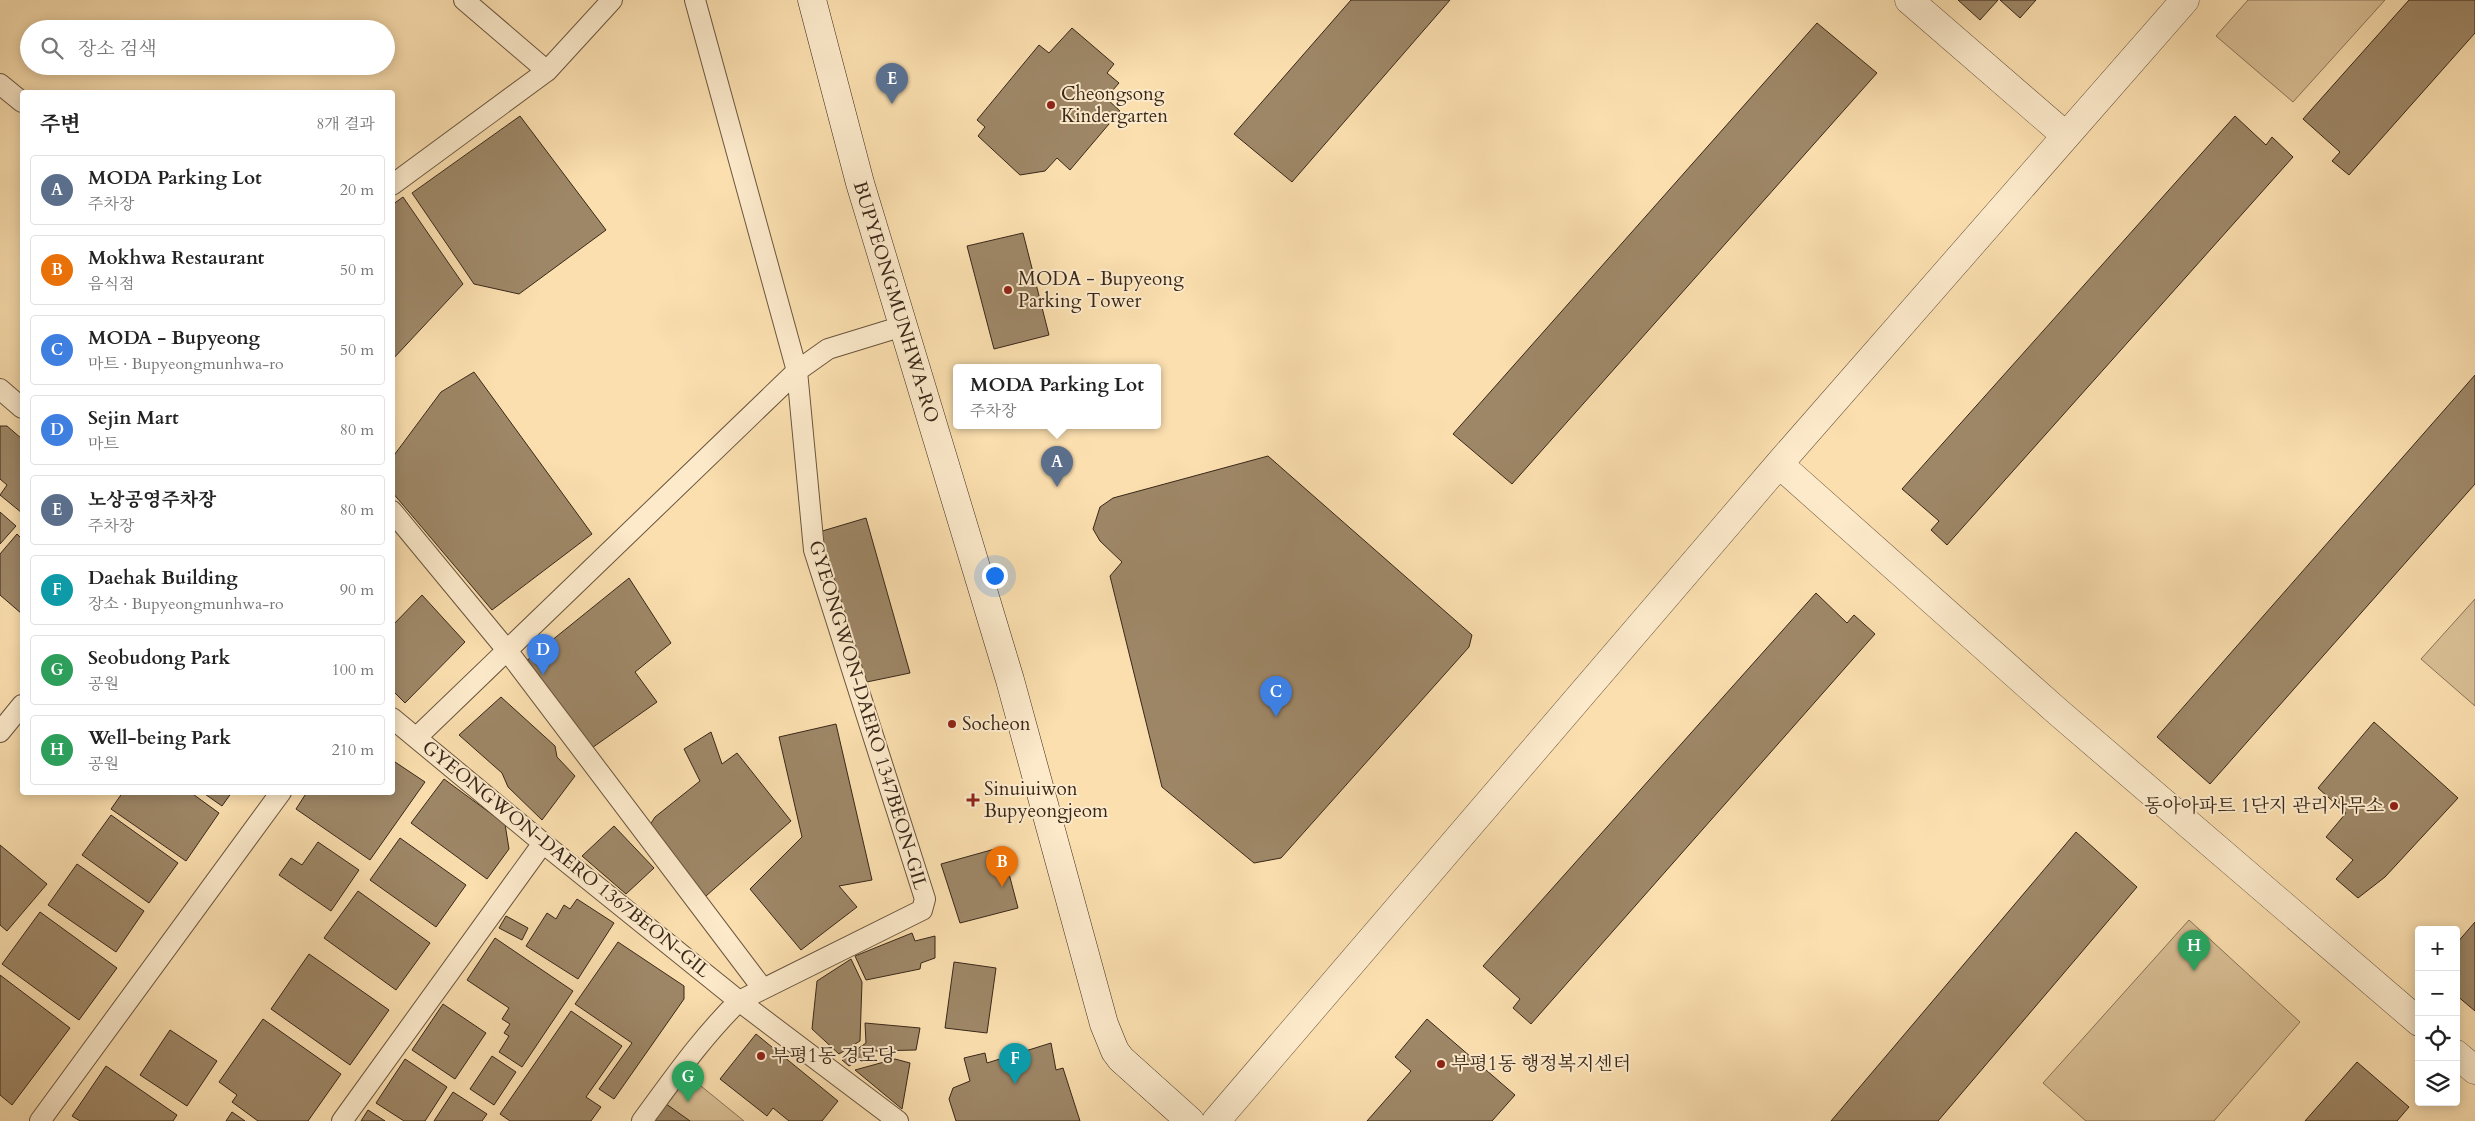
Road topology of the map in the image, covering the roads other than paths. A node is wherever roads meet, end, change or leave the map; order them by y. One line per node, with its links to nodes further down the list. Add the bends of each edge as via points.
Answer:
1 (464, 0): 7 (lane)
2 (612, 0): 7 (lane)
3 (694, 0): 13 (lane, GYEONGWON-DAERO 1347BEON-GIL)
4 (812, 0): 12 (street, BUPYEONGMUNHWA-RO, via 860,183)
5 (1909, 0): 10 (street)
6 (2185, 0): 10 (street)
7 (547, 71): 11 (lane)
8 (0, 84): 9 (lane)
9 (20, 100)
10 (2065, 135): 16 (street)
11 (395, 183)
12 (903, 326): 13 (lane, via 828,349); 34 (street, BUPYEONGMUNHWA-RO, via 1010,680 1104,1024 1121,1059)
13 (797, 371): 18 (lane); 25 (lane, GYEONGWON-DAERO 1347BEON-GIL, via 814,550 925,899 922,910)
14 (0, 389): 15 (lane)
15 (20, 406)
16 (1779, 464): 27 (street, via 2058,712); 35 (street)
17 (395, 515): 18 (lane)
18 (506, 649): 22 (lane); 25 (lane)
19 (20, 707): 21 (lane)
20 (395, 720): 22 (lane, GYEONGWON-DAERO 1367BEON-GIL)
21 (0, 732)
22 (416, 738): 24 (lane, GYEONGWON-DAERO 1367BEON-GIL)
23 (280, 795): 30 (lane)
24 (543, 843): 26 (lane, GYEONGWON-DAERO 1367BEON-GIL); 31 (lane)
25 (763, 989): 26 (lane)
26 (739, 1001): 32 (lane, via 680,1069); 33 (lane, GYEONGWON-DAERO 1367BEON-GIL)
27 (2415, 1019)
28 (2460, 1057): 29 (street)
29 (2475, 1070)
30 (40, 1121)
31 (342, 1121)
32 (642, 1121)
33 (898, 1121)
34 (1190, 1121)
35 (1216, 1121)

